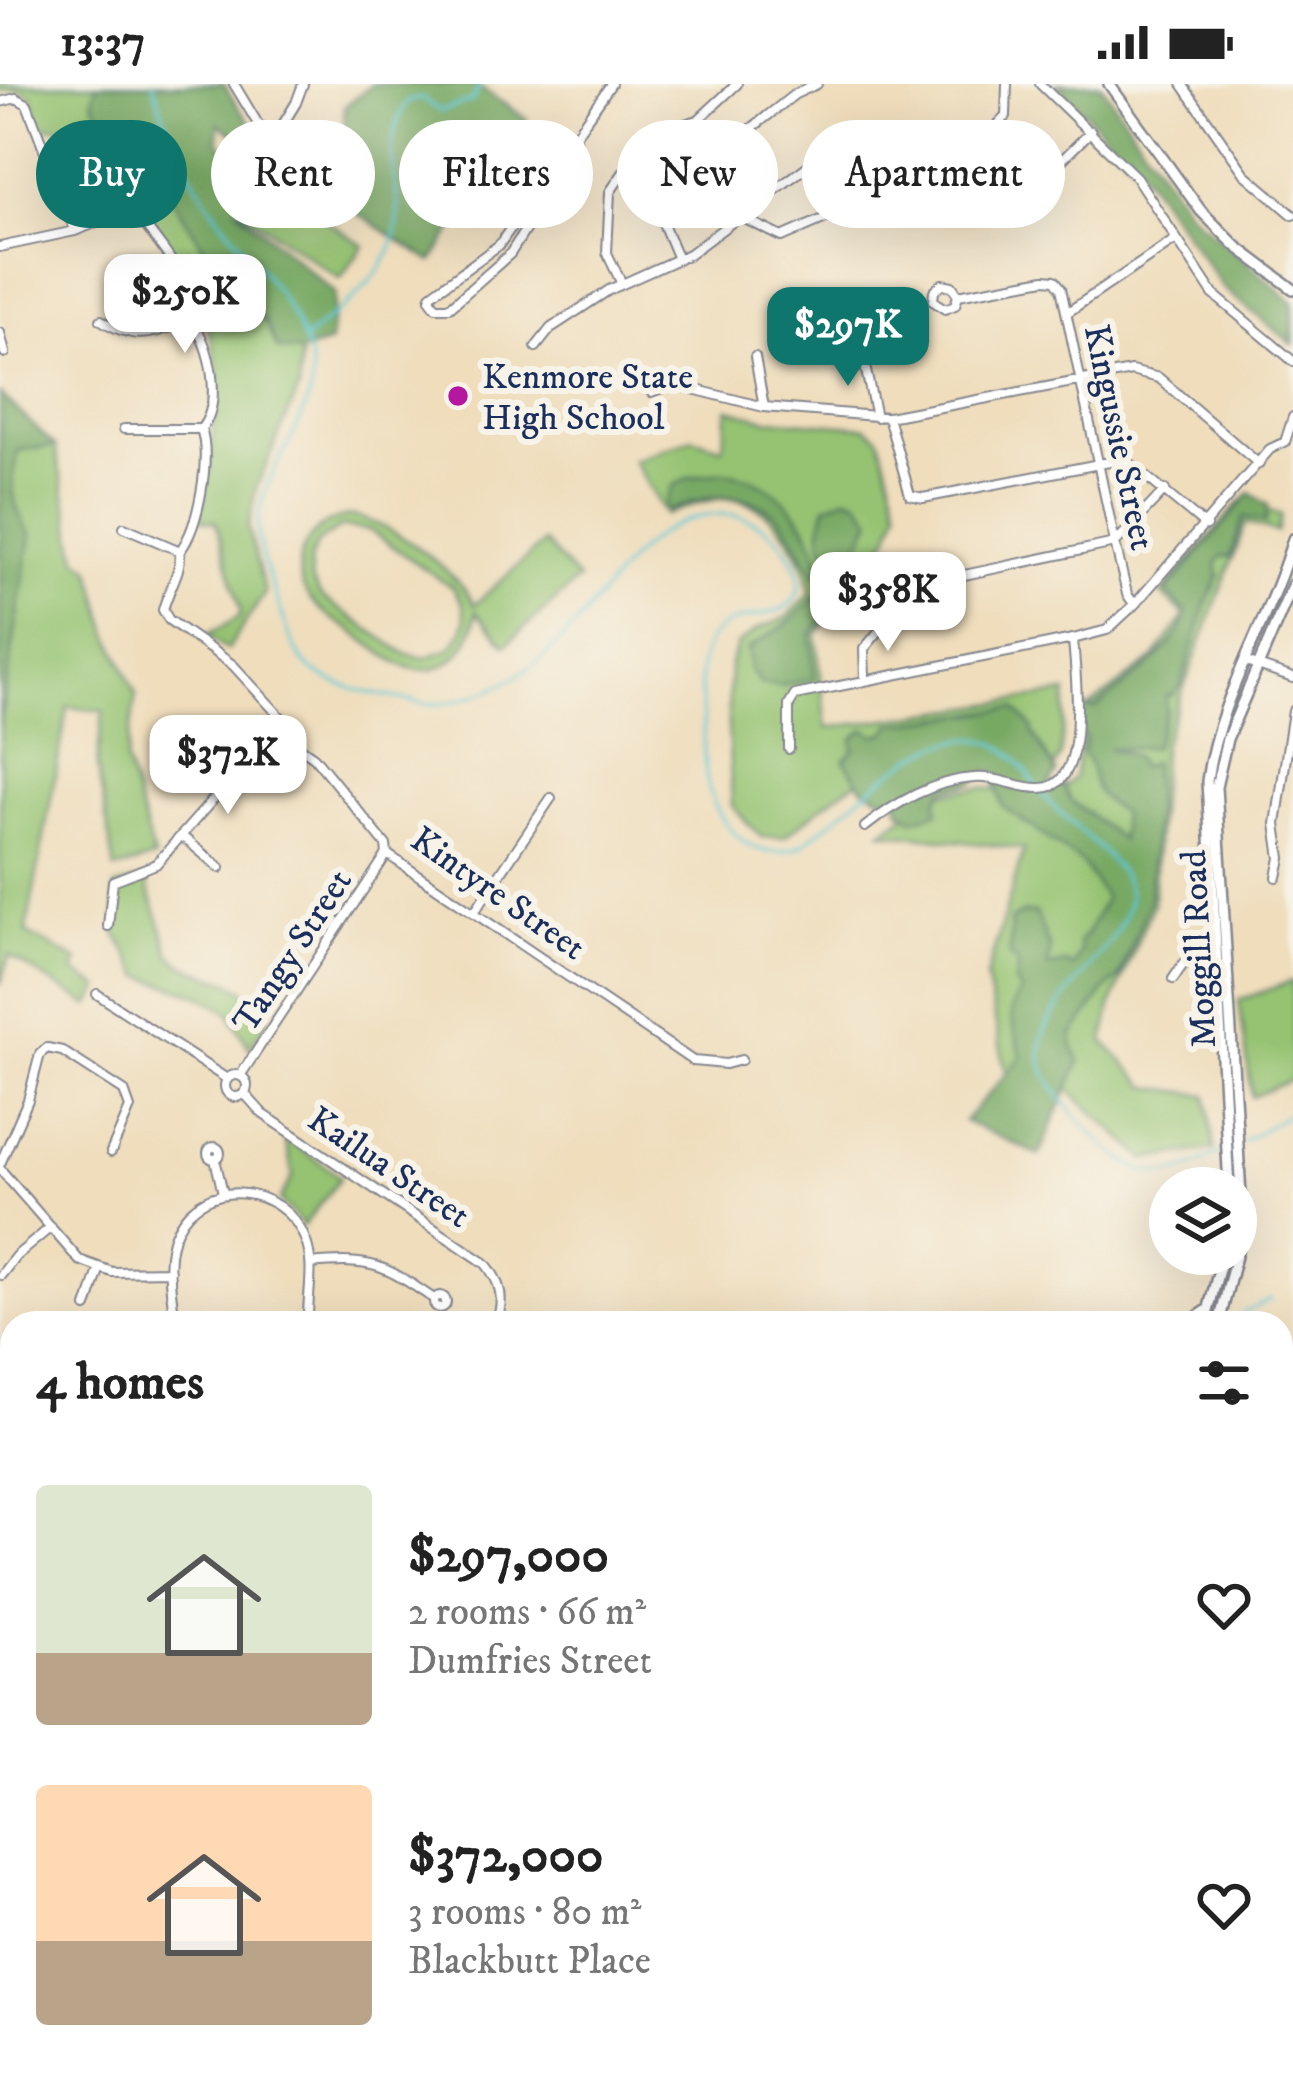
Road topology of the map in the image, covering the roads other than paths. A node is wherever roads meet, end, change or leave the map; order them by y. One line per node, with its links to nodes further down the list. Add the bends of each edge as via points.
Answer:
1 (234, 84): 11 (street)
2 (303, 84): 12 (street)
3 (611, 84): 13 (street)
4 (737, 84): 24 (street, via 698,120 653,132 610,192 607,253)
5 (818, 84): 23 (street, via 670,193 662,221)
6 (1007, 84): 16 (street, via 1006,116 995,128 840,142)
7 (1040, 84): 14 (street)
8 (1109, 84): 25 (main road, via 1201,211)
9 (1188, 87): 17 (street, via 1245,174)
10 (0, 102): 20 (street, via 27,104)
11 (256, 120)
12 (284, 120)
13 (587, 120)
14 (1091, 131): 19 (street, via 1056,166 1004,186 867,200 782,237); 21 (street, via 1136,177)
15 (575, 137): 15 (street, via 511,254 450,307 436,308 436,288 499,245)
16 (778, 188)
17 (1293, 215)
18 (723, 228): 23 (street)
19 (767, 228)
20 (75, 231): 22 (street); 29 (street, via 136,213 181,278)
21 (1176, 239): 27 (street); 35 (street, via 1213,294)
22 (0, 247)
23 (678, 259): 24 (street)
24 (622, 284): 31 (street, via 551,328)
25 (1293, 289)
26 (958, 295): 27 (street, Kingussie Street, via 1045,279 1057,281)
27 (1068, 312): 36 (street, Kingussie Street)
28 (101, 320): 29 (street, via 145,335)
29 (191, 320): 43 (street, via 211,367 209,419)
30 (0, 334): 33 (street)
31 (536, 347)
32 (862, 352): 39 (street)
33 (5, 353)
34 (755, 357): 38 (street)
35 (1293, 361)
36 (1082, 379): 40 (street); 45 (street, Kingussie Street); 46 (street, via 1121,370 1159,377)
37 (651, 392): 38 (street, via 673,384)
38 (764, 407): 39 (street)
39 (876, 417): 40 (street)
40 (888, 417): 45 (street, via 910,495 923,498)
41 (1293, 417): 44 (street)
42 (124, 429): 43 (street)
43 (201, 429): 52 (street, via 200,506)
44 (1289, 443): 46 (street, via 1276,444)
45 (1099, 464): 47 (street, via 1130,461); 51 (street, Kingussie Street)
46 (1259, 464): 49 (street)
47 (1165, 490): 49 (street); 51 (street)
48 (124, 526): 52 (street)
49 (1206, 526): 54 (street)
50 (1293, 539): 56 (main road, Moggill Road)
51 (1115, 543): 54 (street, Kingussie Street); 59 (street, via 917,585 864,649)
52 (180, 550): 61 (street, Kintyre Street, via 163,610 233,665 287,724)
53 (1293, 584): 57 (main road, Moggill Road)
54 (1135, 604): 55 (street, via 1107,630)
55 (1073, 639): 59 (street); 66 (street, via 1073,760 1062,779 1040,789 971,777 891,806)
56 (1246, 662): 57 (street); 73 (main road, Moggill Road, via 1221,719 1207,781)
57 (1258, 667): 58 (street); 73 (main road, Moggill Road, via 1216,788)
58 (1293, 678)
59 (865, 680): 62 (street, via 795,695)
60 (1293, 711): 63 (street)
61 (294, 743): 67 (street, via 218,794); 68 (street, Kintyre Street, via 314,757)
62 (789, 749)
63 (1281, 794): 64 (street); 70 (street)
64 (1293, 796)
65 (551, 798): 71 (street)
66 (865, 827)
67 (183, 837): 69 (street); 72 (street, via 156,864 113,881)
68 (387, 854): 71 (street, Kintyre Street); 77 (street, Tangy Street)
69 (220, 868)
70 (1277, 878)
71 (476, 911): 76 (street, Kintyre Street, via 693,1060)
72 (107, 926)
73 (1219, 962): 74 (street, via 1184,963); 83 (main road, Moggill Road)
74 (1173, 979)
75 (97, 994): 78 (street, Kailua Street)
76 (741, 1060)
77 (240, 1076): 78 (street); 79 (street)
78 (227, 1079): 79 (street, Kailua Street, via 228,1093)
79 (244, 1093): 96 (street, Kailua Street, via 263,1114 477,1257 500,1288)
80 (111, 1152): 82 (street, via 130,1108 124,1091 47,1048)
81 (215, 1159): 84 (street)
82 (0, 1166): 85 (street)
83 (1231, 1167)
84 (223, 1193): 86 (street, via 277,1203 305,1237); 88 (street, via 177,1229)
85 (51, 1227): 87 (street); 89 (street)
86 (311, 1264): 92 (street, via 388,1267); 95 (street)
87 (99, 1270): 88 (street); 93 (street)
88 (170, 1271): 94 (street)
89 (1, 1275)
90 (1217, 1275): 97 (main road)
91 (1230, 1275): 98 (main road, Moggill Road)
92 (434, 1298)
93 (87, 1307)
94 (174, 1311)
95 (309, 1311)
96 (499, 1311)
97 (1207, 1311)
98 (1222, 1311)

